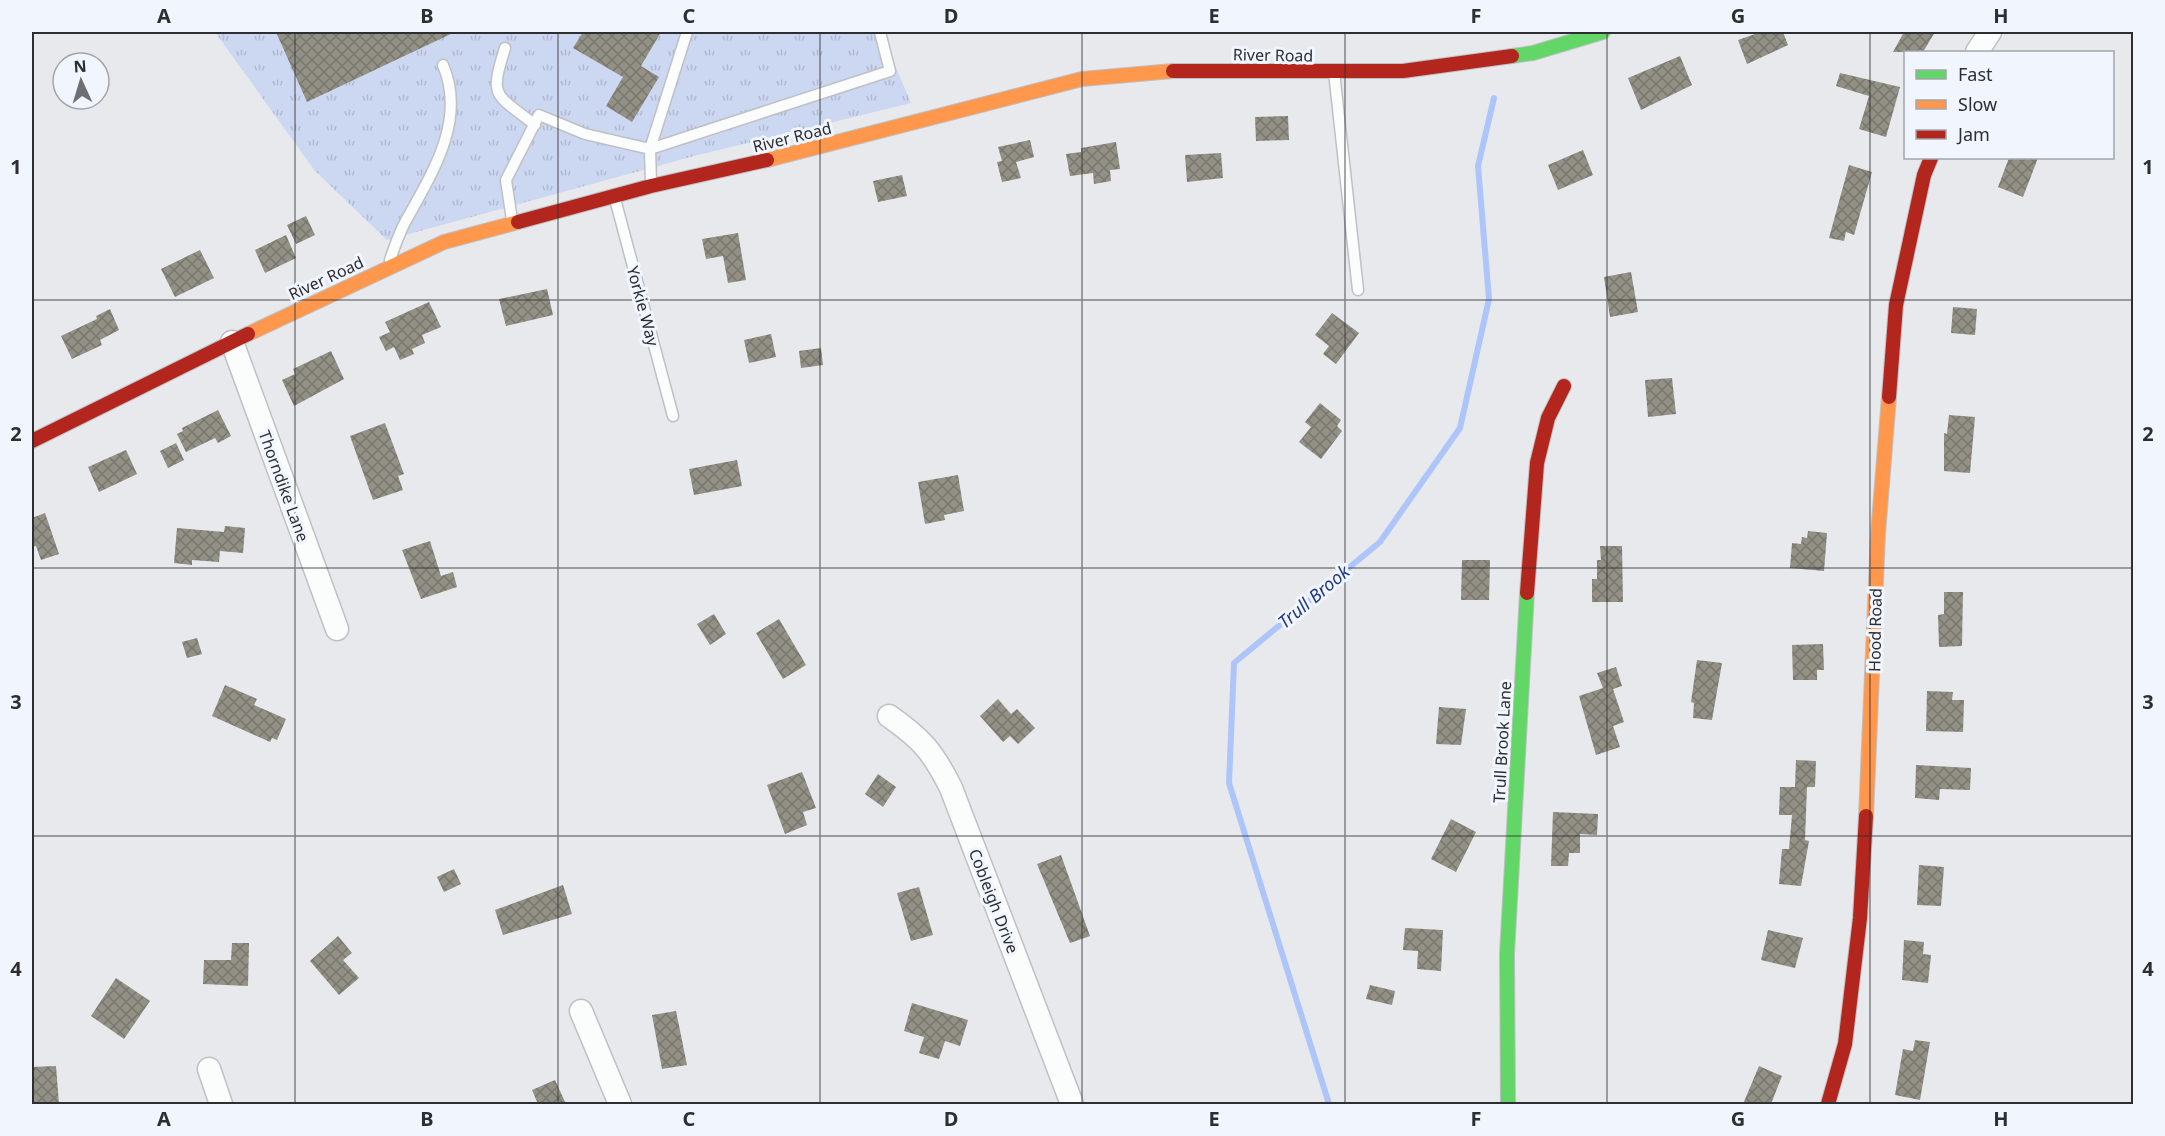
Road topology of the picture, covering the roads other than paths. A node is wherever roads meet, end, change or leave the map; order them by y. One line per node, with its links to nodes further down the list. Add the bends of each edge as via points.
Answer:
1 (687, 32): 10 (lane)
2 (880, 32): 10 (lane, via 890,71)
3 (1603, 32): 8 (street, River Road, via 1493,60 1403,71)
4 (1990, 32): 6 (street)
5 (505, 48): 9 (lane, via 494,82 499,97)
6 (1978, 51)
7 (443, 64): 15 (lane, via 453,105 448,129 436,169 406,219)
8 (1334, 72): 12 (street, River Road, via 1160,71 1082,79 783,157); 16 (lane)
9 (535, 125): 10 (lane, via 539,115 585,134); 14 (lane, via 506,180)
10 (650, 149): 12 (lane)
11 (1931, 159): 29 (street, Hood Road, via 1896,305 1878,534 1860,918 1845,1044)
12 (651, 186): 13 (street, River Road)
13 (614, 196): 14 (street, River Road); 19 (lane, Yorkie Way)
14 (512, 223): 15 (street, River Road, via 444,242)
15 (386, 268): 17 (street, River Road)
16 (1358, 290)
17 (232, 342): 20 (street, River Road); 21 (street, Thorndike Lane)
18 (1564, 386): 28 (street, Trull Brook Lane, via 1548,418 1537,463 1507,954)
19 (673, 416)
20 (32, 441)
21 (337, 629)
22 (889, 716): 27 (street, Cobleigh Drive, via 916,736 935,757 951,788)
23 (581, 1011): 26 (street)
24 (209, 1069): 25 (street)
25 (221, 1104)
26 (620, 1104)
27 (1072, 1104)
28 (1508, 1104)
29 (1828, 1104)

